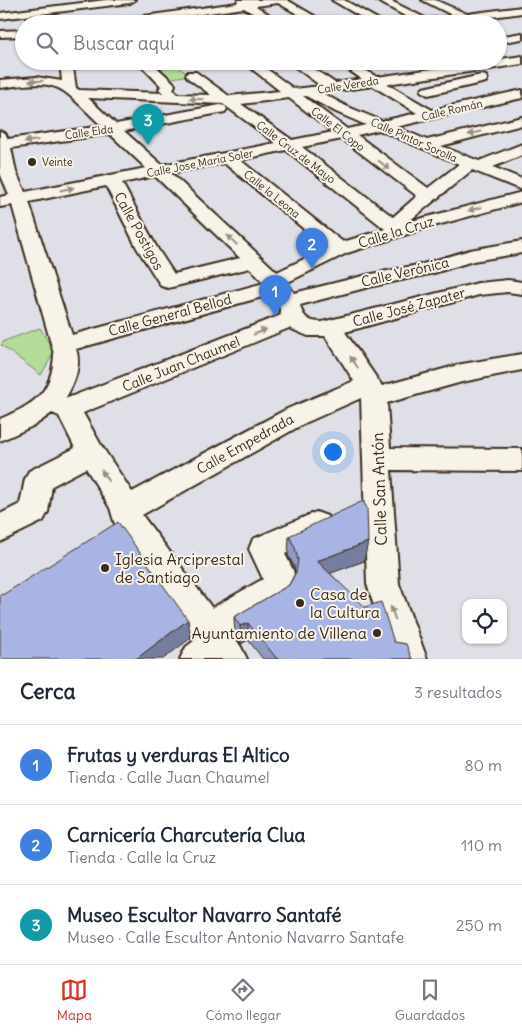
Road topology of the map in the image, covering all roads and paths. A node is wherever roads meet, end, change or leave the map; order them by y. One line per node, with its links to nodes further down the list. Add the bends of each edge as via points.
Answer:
1 (30, 0): 17 (street)
2 (130, 0): 9 (street)
3 (205, 0): 12 (street)
4 (279, 0): 8 (street); 23 (street)
5 (337, 0): 24 (street)
6 (381, 0): 25 (street)
7 (427, 0): 26 (street)
8 (243, 2): 12 (street); 22 (street)
9 (84, 3): 13 (street); 18 (street)
10 (483, 3): 15 (street)
11 (170, 4): 16 (street)
12 (218, 8): 16 (street); 21 (street)
13 (56, 9): 17 (street)
14 (522, 10): 15 (street)
15 (506, 12): 27 (street); 30 (street)
16 (183, 13): 19 (street); 20 (street)
17 (18, 14): 28 (street)
18 (97, 15)
19 (169, 15)
20 (186, 15)
21 (227, 15)
22 (264, 15)
23 (306, 15)
24 (364, 15)
25 (408, 15)
26 (459, 15)
27 (486, 15)
28 (0, 16)
29 (15, 18): 32 (street)
30 (522, 19)
31 (15, 33): 32 (street)
32 (1, 34)
33 (522, 36): 34 (street)
34 (507, 38)
35 (522, 60): 36 (street, Calle Vereda)
36 (507, 62)
37 (68, 70): 53 (street)
38 (153, 70): 54 (street, via 168,85)
39 (259, 70): 55 (street, Calle El Copo)
40 (306, 70): 51 (street)
41 (356, 70): 48 (street)
42 (450, 70): 46 (street, Calle Vereda)
43 (466, 70): 47 (street)
44 (522, 70): 47 (street)
45 (192, 75): 57 (street, Calle Cruz de Mayo)
46 (416, 75): 47 (street, via 433,90); 48 (street, Calle Vereda)
47 (482, 79): 50 (street)
48 (373, 81): 51 (street, Calle Vereda); 58 (street)
49 (0, 84): 53 (street, one-way to 49, via 59,83 46,81)
50 (495, 86)
51 (332, 88): 52 (street, Calle Vereda)
52 (308, 91): 55 (street, Calle Vereda); 60 (street, Calle Pintor Sorolla)
53 (72, 92): 54 (street, Calle Vereda); 61 (street)
54 (170, 94): 57 (street, Calle Vereda, one-way to 54)
55 (290, 94): 57 (street, Calle Vereda); 62 (street, Calle El Copo)
56 (520, 96): 58 (street, Calle Román)
57 (230, 103): 61 (street, Calle Elda); 64 (street, Calle Cruz de Mayo)
58 (430, 115): 60 (street, Calle Román)
59 (522, 121): 65 (street, one-way to 65)
60 (382, 126): 62 (street, Calle Jose María Soler); 65 (street, Calle Pintor Sorolla)
61 (114, 129): 63 (street, Calle Elda, one-way to 63); 69 (street)
62 (344, 134): 64 (street, Calle Jose María Soler); 72 (street, Calle El Copo, one-way to 72)
63 (1, 142): 74 (street, via 8,172)
64 (289, 145): 67 (street, Calle Jose María Soler); 75 (street, Calle Cruz de Mayo)
65 (425, 145): 68 (street, Calle Pintor Sorolla)
66 (522, 149): 68 (street)
67 (228, 158): 69 (street, Calle Jose María Soler); 77 (street, Calle la Leona)
68 (474, 165): 71 (street, Calle Pintor Sorolla); 72 (street)
69 (158, 171): 70 (street, Calle Jose María Soler); 78 (street, one-way to 69)
70 (112, 181): 74 (street, Calle Jose María Soler, one-way to 70); 78 (street, Calle Postigos, via 168,282)
71 (522, 185)
72 (428, 197): 75 (street, via 401,218)
73 (522, 197): 75 (street, Calle la Cruz, one-way to 75)
74 (9, 200): 82 (street)
75 (399, 230): 77 (street, Calle la Cruz)
76 (522, 247): 80 (street, Calle Verónica, via 470,256)
77 (340, 250): 80 (street, Calle la Cruz)
78 (253, 260): 80 (street)
79 (522, 288): 81 (street, Calle José Zapater, via 478,289)
80 (286, 302): 81 (street, Calle José Zapater, via 309,330); 82 (street, Calle General Bellod); 85 (street, Calle Juan Chaumel, one-way to 80)
81 (331, 328): 84 (street, Calle San Antón, one-way to 81)
82 (63, 345): 85 (street, via 66,360)
83 (522, 362): 84 (street, Calle Empedrada)
84 (372, 391): 88 (street, Calle San Antón); 91 (street, Calle Empedrada, via 296,416)
85 (59, 406): 86 (street, Calle Juan Chaumel); 87 (street)
86 (0, 431)
87 (91, 453): 91 (street, one-way to 87); 92 (street, via 40,479 33,512)
88 (378, 459): 89 (street); 90 (street, Calle San Antón)
89 (522, 460)
90 (378, 499): 93 (street, via 367,501 264,549 277,570 280,583); 94 (street, Calle San Antón, one-way to 90, via 383,584)
91 (118, 521): 93 (street, via 182,597)
92 (0, 529)
93 (213, 648)
94 (408, 659)

